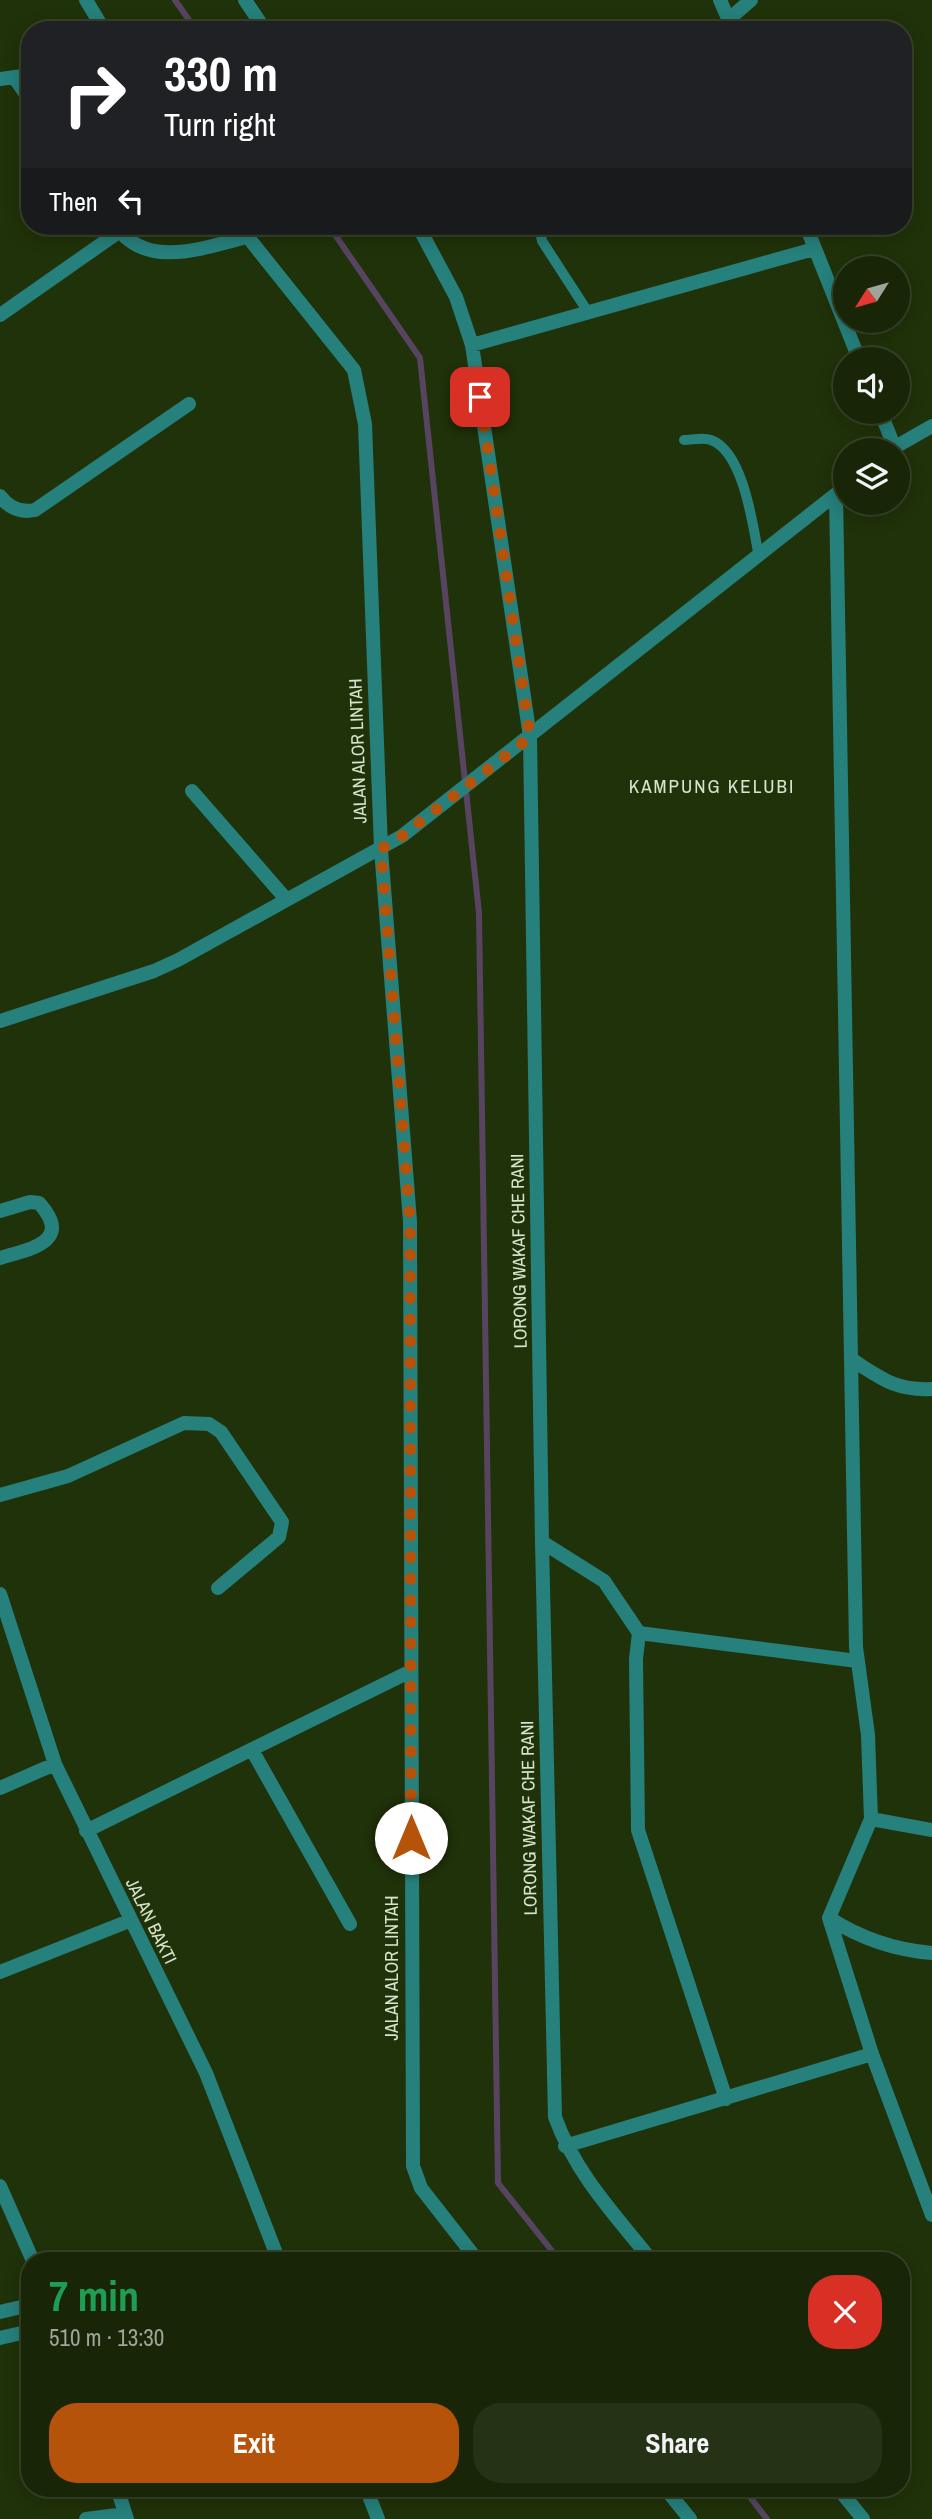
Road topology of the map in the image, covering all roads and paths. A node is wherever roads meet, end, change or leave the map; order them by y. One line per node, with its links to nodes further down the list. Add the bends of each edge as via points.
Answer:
1 (86, 0): 5 (street)
2 (245, 0): 6 (street)
3 (720, 0): 7 (street)
4 (751, 0): 8 (street)
5 (99, 21)
6 (259, 21)
7 (730, 21)
8 (734, 21)
9 (7, 78): 10 (street)
10 (21, 91)
11 (108, 235): 20 (street)
12 (122, 235): 13 (street, via 138,248 159,251 193,250)
13 (232, 235)
14 (246, 235): 33 (street, JALAN ALOR LINTAH, via 354,370 357,383 365,424)
15 (423, 235): 21 (street, LORONG WAKAF CHE RANI, via 456,297)
16 (541, 235): 19 (lane)
17 (809, 235): 18 (street)
18 (814, 249): 19 (street); 22 (street)
19 (588, 312): 21 (street)
20 (0, 314)
21 (472, 345): 31 (street, LORONG WAKAF CHE RANI)
22 (854, 347)
23 (188, 404): 27 (street, via 36,510 25,512 6,504)
24 (932, 426): 25 (street)
25 (910, 438)
26 (684, 440): 30 (lane, via 711,440 728,452 750,511)
27 (0, 496)
28 (833, 497): 30 (street)
29 (841, 515): 38 (street)
30 (759, 557): 31 (street)
31 (530, 737): 33 (street); 41 (street, LORONG WAKAF CHE RANI)
32 (192, 791): 34 (street)
33 (381, 849): 34 (street); 46 (street, JALAN ALOR LINTAH, via 410,1221)
34 (286, 899): 35 (street, via 154,971)
35 (0, 1021)
36 (0, 1211): 37 (street, via 39,1203 51,1226 43,1245)
37 (0, 1258)
38 (851, 1359): 39 (street, via 891,1385); 45 (street)
39 (932, 1389)
40 (0, 1494): 42 (street, via 68,1476 184,1423 209,1424 221,1432 282,1522 279,1537)
41 (542, 1542): 44 (street, via 604,1581); 60 (street, LORONG WAKAF CHE RANI, via 555,2117)
42 (218, 1588)
43 (0, 1594): 48 (street, JALAN BAKTI)
44 (639, 1633): 45 (street); 59 (street, via 638,1830)
45 (857, 1661): 50 (street, via 868,1735)
46 (411, 1671): 47 (street); 65 (street, JALAN ALOR LINTAH, via 413,2166 427,2196)
47 (252, 1749): 52 (street); 55 (street)
48 (55, 1765): 49 (street); 52 (street, JALAN BAKTI)
49 (0, 1788)
50 (871, 1819): 51 (street); 53 (street)
51 (932, 1830)
52 (86, 1831): 54 (street, JALAN BAKTI)
53 (829, 1918): 56 (street, via 853,1934); 58 (street)
54 (129, 1921): 57 (street); 64 (street, JALAN BAKTI, via 205,2073)
55 (350, 1923)
56 (932, 1953)
57 (0, 1972)
58 (872, 2054): 59 (street); 62 (street)
59 (726, 2099): 60 (street)
60 (565, 2146): 66 (street, LORONG WAKAF CHE RANI, via 586,2180)
61 (0, 2186): 63 (street)
62 (932, 2215)
63 (29, 2252)
64 (275, 2252)
65 (471, 2252)
66 (645, 2252)
67 (21, 2307): 68 (street)
68 (0, 2312)
69 (21, 2333): 70 (street)
70 (0, 2338)
71 (120, 2497): 75 (street)
72 (369, 2497): 77 (street)
73 (672, 2497): 78 (street)
74 (845, 2497): 79 (street)
75 (126, 2516): 76 (street)
76 (86, 2519)
77 (378, 2519)
78 (690, 2519)
79 (863, 2519)

